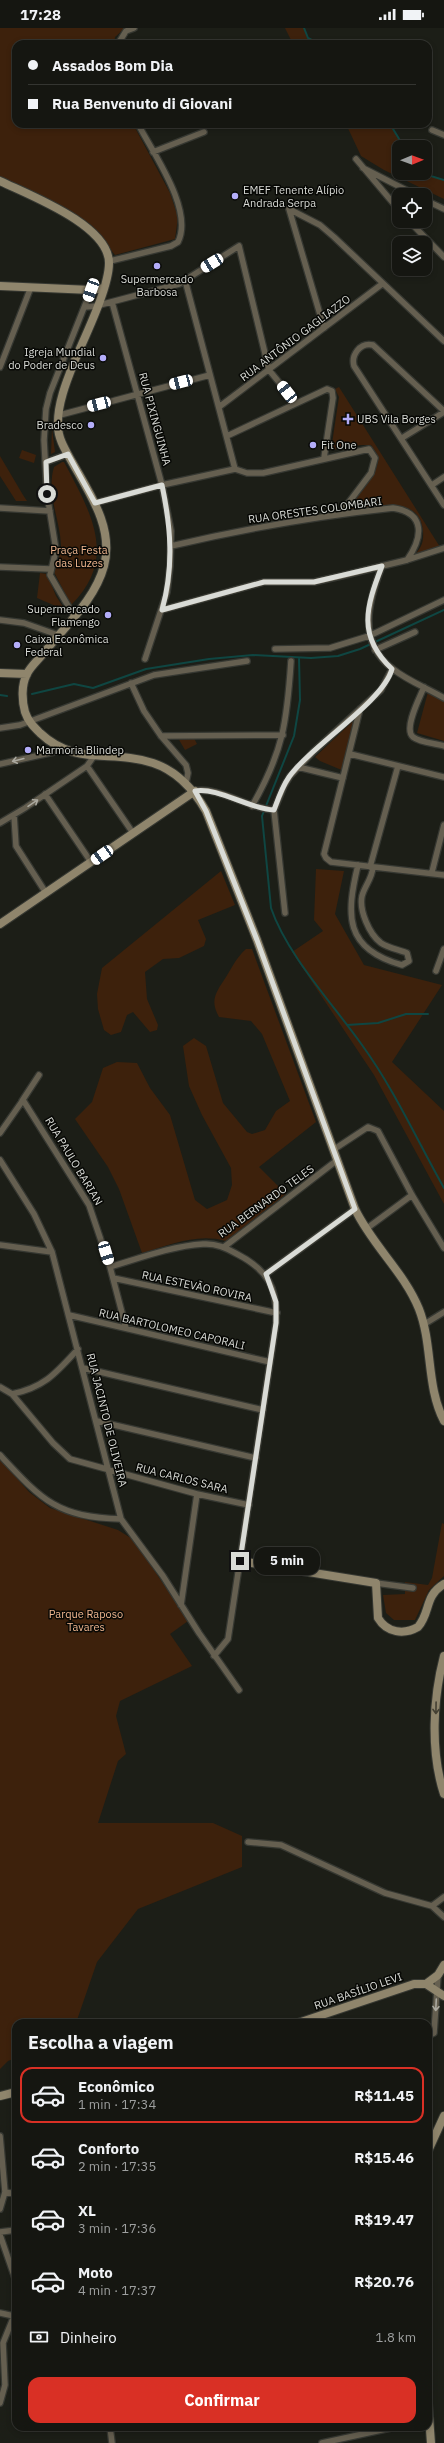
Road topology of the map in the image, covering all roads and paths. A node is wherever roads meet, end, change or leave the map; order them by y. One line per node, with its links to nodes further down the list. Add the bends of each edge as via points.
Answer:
1 (134, 28): 2 (street, via 126,31)
2 (120, 40)
3 (140, 128): 7 (street)
4 (432, 130): 6 (street)
5 (204, 132): 7 (street)
6 (444, 135)
7 (153, 152): 17 (street, via 178,200 183,229 180,238 171,246)
8 (356, 159): 9 (street)
9 (362, 167): 11 (street); 12 (street)
10 (0, 181): 17 (main road, via 73,216 99,239)
11 (402, 188)
12 (392, 202)
13 (432, 203): 14 (street)
14 (444, 209)
15 (416, 228): 16 (street)
16 (444, 257)
17 (110, 261): 22 (main road)
18 (185, 280): 24 (street); 30 (street, via 239,246); 31 (street)
19 (382, 284): 27 (street, RUA ANTÔNIO GAGLIAZZO); 27 (street, via 320,225 289,209); 28 (street)
20 (0, 286): 21 (main road)
21 (31, 287): 23 (main road); 29 (street)
22 (104, 288): 23 (main road); 25 (main road)
23 (91, 290): 26 (street)
24 (112, 302): 25 (street); 32 (street, RUA PIXINGUINHA)
25 (96, 306): 26 (street); 36 (main road, via 66,381)
26 (85, 307): 37 (street, via 50,393)
27 (324, 328): 30 (street, RUA ANTÔNIO GAGLIAZZO)
28 (444, 341)
29 (0, 367)
30 (269, 370): 33 (street); 34 (street, RUA ANTÔNIO GAGLIAZZO)
31 (210, 375): 32 (street); 34 (street)
32 (138, 394): 36 (street); 46 (street, RUA PIXINGUINHA)
33 (296, 404): 39 (street); 42 (street, via 327,389 332,391)
34 (219, 407): 39 (street)
35 (444, 412): 40 (street); 40 (street, via 377,348 368,344 363,346 354,355 354,366)
36 (60, 415): 38 (main road)
37 (45, 426): 38 (street); 43 (street)
38 (58, 426): 41 (main road)
39 (227, 436): 44 (street)
40 (402, 438): 47 (street)
41 (68, 454): 43 (street); 48 (main road)
42 (324, 458): 44 (street, via 263,473 247,473); 52 (street, via 362,449 369,449 375,458 371,473)
43 (46, 462): 51 (street)
44 (235, 469): 46 (street)
45 (444, 477): 47 (street)
46 (162, 485): 48 (street); 53 (street, RUA PIXINGUINHA)
47 (432, 485): 49 (street)
48 (95, 503): 61 (main road, via 104,525 106,554 99,579)
49 (444, 505)
50 (0, 508): 51 (street)
51 (50, 511): 58 (street, via 56,550)
52 (340, 514): 53 (street, RUA ORESTES COLOMBARI); 55 (street, RUA ORESTES COLOMBARI, via 393,508 412,516 419,532 418,542)
53 (171, 546): 60 (street, RUA PIXINGUINHA, via 167,592)
54 (444, 548): 55 (street)
55 (407, 560): 57 (street)
56 (0, 566): 58 (street)
57 (382, 566): 60 (street, via 314,582 264,582); 65 (street, via 367,618)
58 (50, 568): 61 (street, via 52,580)
59 (444, 600): 65 (street)
60 (162, 610): 68 (street, RUA PIXINGUINHA)
61 (74, 616): 64 (main road)
62 (0, 620): 64 (street, via 24,623)
63 (415, 632): 67 (street)
64 (58, 635): 73 (main road)
65 (369, 637): 66 (street, via 330,648); 67 (street)
66 (275, 649)
67 (374, 649): 71 (street)
68 (145, 659)
69 (247, 661): 74 (street, via 168,672)
70 (291, 661): 82 (street, via 288,710)
71 (392, 669): 75 (street); 79 (street, via 381,690)
72 (0, 673): 73 (main road)
73 (27, 674): 80 (main road, via 23,702)
74 (131, 682): 80 (street); 83 (street, via 144,711)
75 (424, 687): 77 (street); 84 (street, via 409,731 413,737)
76 (444, 690): 77 (street)
77 (437, 694): 78 (street)
78 (444, 698)
79 (360, 709): 86 (street); 91 (street)
80 (28, 722): 81 (street); 85 (main road)
81 (0, 728)
82 (283, 735): 83 (street); 97 (street, via 265,783)
83 (161, 736): 94 (street, via 186,765)
84 (444, 746)
85 (63, 750): 87 (main road); 88 (street, one-way to 88)
86 (350, 754): 90 (street); 93 (street)
87 (94, 756): 89 (street); 94 (main road, via 154,764)
88 (0, 764)
89 (87, 766): 96 (street); 102 (street)
90 (398, 766): 92 (street); 105 (street)
91 (298, 767): 93 (street); 98 (street, via 284,786)
92 (444, 777)
93 (343, 778): 104 (street, via 324,854 331,862)
94 (186, 783): 95 (main road)
95 (195, 791): 97 (street, via 205,790); 102 (main road); 116 (main road, via 206,811 257,940)
96 (45, 794): 99 (street, one-way to 96); 103 (street)
97 (252, 806): 98 (street)
98 (272, 810): 109 (street)
99 (14, 815): 100 (street); 108 (street, via 16,846)
100 (0, 822)
101 (444, 825): 106 (street)
102 (133, 833): 103 (main road)
103 (91, 862): 108 (main road)
104 (358, 865): 105 (street); 105 (street, via 351,894 350,920 358,935 376,955 402,965 409,961 407,953 380,943 362,911 362,895 372,875)
105 (371, 867): 106 (street)
106 (432, 872): 107 (street)
107 (444, 875)
108 (46, 893): 110 (main road)
109 (285, 913)
110 (0, 924)
111 (444, 949): 112 (street)
112 (436, 972)
113 (40, 1075): 114 (street)
114 (23, 1101): 115 (street); 126 (street, RUA PAULO BARIAN, via 89,1204)
115 (0, 1133)
116 (333, 1150): 118 (main road); 119 (street, via 368,1128 375,1128)
117 (0, 1160): 125 (street, RUA JACINTO DE OLIVEIRA, via 37,1219)
118 (336, 1161): 120 (main road); 123 (street, RUA BERNARDO TELES)
119 (412, 1195): 121 (street); 124 (street)
120 (355, 1209): 121 (main road); 127 (street)
121 (366, 1228): 132 (main road, via 412,1295)
122 (0, 1245): 125 (street)
123 (224, 1247): 126 (street, RUA BERNARDO TELES, via 214,1244 186,1246); 127 (street, via 247,1259)
124 (444, 1248)
125 (52, 1252): 131 (street, RUA JACINTO DE OLIVEIRA)
126 (110, 1267): 128 (street, RUA PAULO BARIAN)
127 (266, 1274): 130 (street, via 273,1290)
128 (113, 1278): 130 (street, RUA ESTEVÃO ROVIRA); 133 (street, RUA PAULO BARIAN)
129 (444, 1312): 132 (street)
130 (277, 1313): 135 (street)
131 (68, 1316): 133 (street, RUA BARTOLOMEO CAPORALI); 134 (street, RUA JACINTO DE OLIVEIRA)
132 (423, 1325): 141 (main road, via 432,1386)
133 (126, 1328): 135 (street, RUA BARTOLOMEO CAPORALI)
134 (78, 1349): 136 (street, RUA JACINTO DE OLIVEIRA); 138 (street, via 45,1383 28,1391)
135 (270, 1362): 139 (street)
136 (83, 1368): 139 (street); 140 (street, RUA JACINTO DE OLIVEIRA)
137 (0, 1387): 138 (street, RUA CARLOS SARA)
138 (12, 1394): 144 (street, RUA CARLOS SARA, via 53,1443 70,1459)
139 (263, 1410): 143 (street)
140 (97, 1421): 143 (street); 144 (street, RUA JACINTO DE OLIVEIRA)
141 (444, 1421)
142 (0, 1455): 147 (street, via 35,1492 54,1506 77,1515)
143 (256, 1458): 146 (street)
144 (110, 1470): 145 (street, RUA CARLOS SARA); 147 (street, RUA JACINTO DE OLIVEIRA)
145 (197, 1494): 146 (street, RUA CARLOS SARA); 154 (street)
146 (249, 1505): 148 (street)
147 (121, 1519): 154 (street, RUA JACINTO DE OLIVEIRA)
148 (240, 1561): 149 (main road); 155 (street, via 226,1643)
149 (376, 1583): 151 (street); 153 (main road, via 378,1618 381,1624 394,1631 406,1632 418,1627 426,1615)
150 (444, 1584): 153 (main road)
151 (413, 1588)
152 (444, 1592): 153 (main road)
153 (431, 1595)
154 (181, 1605): 155 (street, RUA JACINTO DE OLIVEIRA)
155 (214, 1656): 157 (street, RUA JACINTO DE OLIVEIRA)
156 (444, 1656): 158 (main road, one-way to 158, via 436,1702 438,1766)
157 (239, 1690)
158 (444, 1794)
159 (248, 1842): 161 (street, via 281,1845 385,1893)
160 (444, 1897): 161 (street)
161 (432, 1906): 162 (street)
162 (444, 1917)
163 (444, 1965): 164 (main road)
164 (438, 1975): 165 (main road); 166 (street)
165 (426, 1984): 166 (main road); 168 (main road, RUA BASÍLIO LEVI, via 403,1986)
166 (436, 1990): 167 (main road); 169 (street, one-way to 169)
167 (444, 1996)
168 (309, 2019)
169 (432, 2033)
170 (12, 2093): 171 (main road)
171 (0, 2096)
172 (444, 2116): 174 (main road)
173 (0, 2136): 175 (street)
174 (432, 2142)
175 (6, 2192): 176 (street); 177 (street)
176 (12, 2193)
177 (0, 2209)
178 (12, 2230): 179 (street)
179 (0, 2232)
180 (0, 2236): 181 (street)
181 (12, 2270)
182 (0, 2313): 183 (street)
183 (12, 2315)
184 (12, 2322): 185 (street)
185 (2, 2344): 186 (street, via 5,2386)
186 (0, 2403)
187 (110, 2431): 190 (street)
188 (377, 2431): 191 (street)
189 (429, 2431): 192 (main road)
190 (112, 2443)
191 (322, 2443)
192 (431, 2443)

